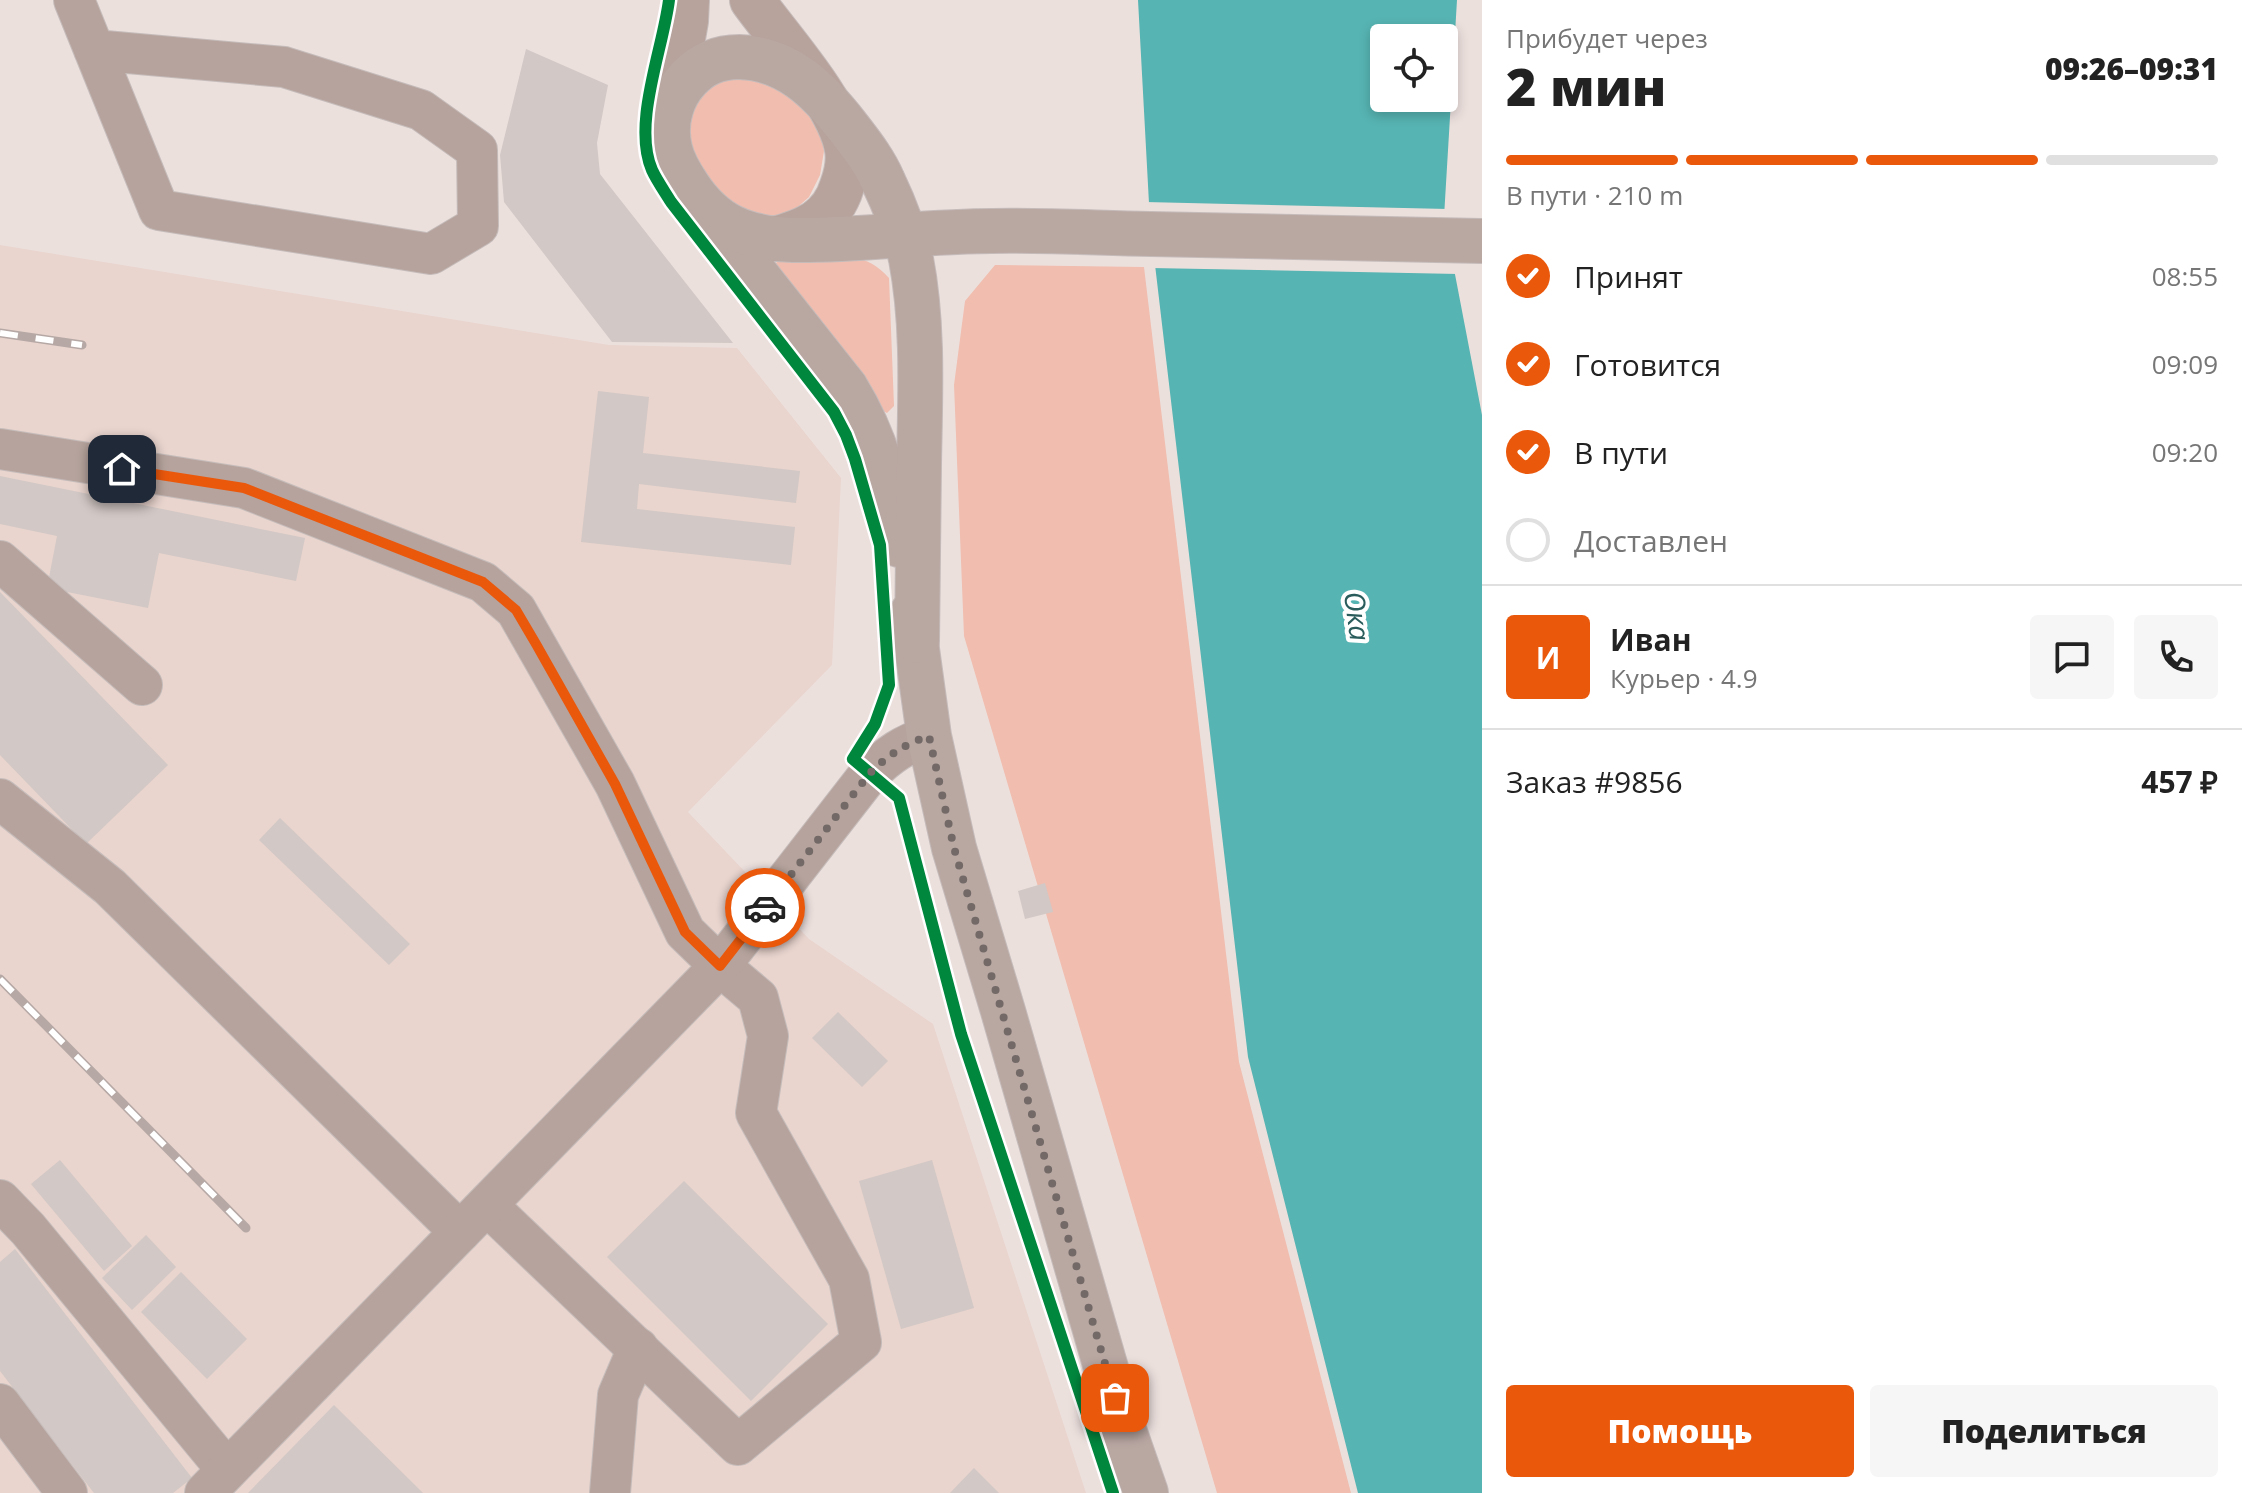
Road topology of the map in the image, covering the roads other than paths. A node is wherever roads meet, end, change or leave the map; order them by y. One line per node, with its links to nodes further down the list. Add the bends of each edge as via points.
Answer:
1 (74, 0): 4 (lane)
2 (687, 0): 6 (main road)
3 (752, 0): 5 (main road)
4 (94, 50): 4 (lane, via 159,210 431,254 478,226 477,150 421,110 284,67)
5 (825, 98): 6 (highway, via 784,67 723,57 692,74); 7 (highway); 11 (main road, via 847,152 838,199 802,232)
6 (670, 112): 8 (highway, via 669,145 675,164)
7 (866, 151): 9 (highway, via 920,196); 10 (highway)
8 (703, 208): 11 (highway, via 726,226); 16 (highway, via 864,417 888,489)
9 (1003, 231): 10 (highway); 12 (highway); 13 (highway, via 975,235 945,256 928,299)
10 (904, 234): 11 (highway); 13 (highway, via 916,297)
11 (774, 239)
12 (1482, 241)
13 (920, 377): 16 (highway)
14 (0, 449): 20 (lane, via 244,488 483,582 516,610 530,632 615,784 685,932)
15 (0, 561): 17 (lane)
16 (917, 641): 18 (highway)
17 (142, 685)
18 (929, 736): 20 (lane, via 890,754 870,773); 28 (highway, via 954,848)
19 (0, 799): 22 (lane, via 110,887)
20 (720, 966): 22 (lane); 23 (lane, via 758,998 768,1036 756,1113 849,1279 861,1342 738,1445)
21 (0, 1200): 25 (lane, via 28,1229)
22 (474, 1218): 23 (lane); 25 (lane)
23 (638, 1348): 27 (lane, via 618,1395)
24 (0, 1404): 26 (lane)
25 (216, 1482)
26 (67, 1493)
27 (610, 1493)
28 (1146, 1493)

